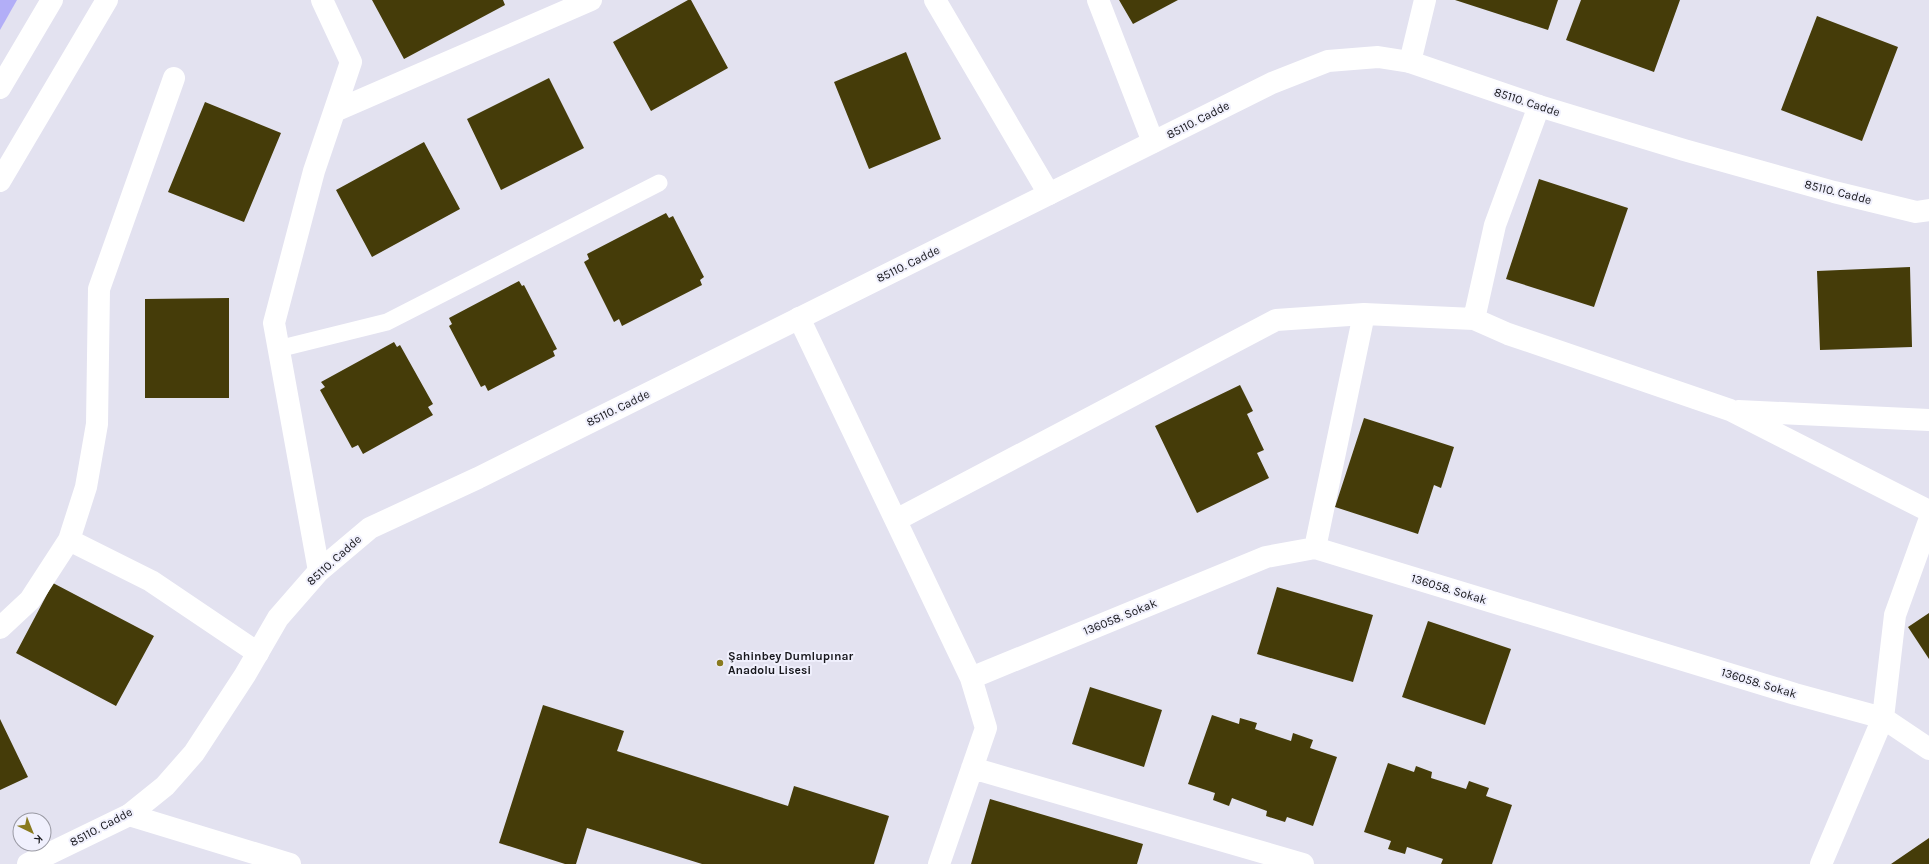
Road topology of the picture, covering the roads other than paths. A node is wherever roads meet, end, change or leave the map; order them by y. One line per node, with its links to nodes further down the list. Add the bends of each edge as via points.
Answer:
1 (52, 0): 10 (street)
2 (107, 0): 14 (street)
3 (322, 0): 12 (street, via 351,62)
4 (591, 0): 12 (street)
5 (935, 0): 16 (street)
6 (1098, 0): 13 (street)
7 (1425, 0): 8 (street)
8 (1410, 62): 11 (street, 85110. Cadde); 13 (street, 85110. Cadde, via 1378,57 1328,61 1272,83)
9 (174, 78): 27 (street, via 99,289 97,424 86,487)
10 (0, 88)
11 (1539, 106): 17 (street, 85110. Cadde, via 1834,192 1916,212); 20 (street, via 1495,225)
12 (335, 111): 21 (street, via 314,171 274,323)
13 (1153, 142): 16 (street, 85110. Cadde)
14 (0, 181)
15 (659, 183): 21 (lane, via 387,322)
16 (1049, 194): 19 (street, 85110. Cadde)
17 (1929, 210)
18 (1364, 314): 20 (street); 25 (street, via 1276,320); 28 (street)
19 (799, 318): 25 (street); 29 (street, 85110. Cadde, via 478,478 370,528)
20 (1474, 319): 22 (street, via 1508,334)
21 (278, 349): 29 (street)
22 (1730, 410): 23 (street); 24 (street)
23 (1929, 420)
24 (1929, 511)
25 (896, 520): 32 (street)
26 (1929, 521): 33 (street, via 1895,615)
27 (69, 540): 30 (street, via 30,600); 31 (street, via 152,581)
28 (1315, 548): 32 (street, 136058. Sokak, via 1266,557); 33 (street, 136058. Sokak, via 1795,694)
29 (319, 571): 31 (street, 85110. Cadde, via 278,618)
30 (0, 628)
31 (258, 653): 36 (street, 85110. Cadde, via 194,753 165,786)
32 (971, 678): 35 (street, via 986,728)
33 (1883, 718): 34 (street, 136058. Sokak); 41 (street)
34 (1929, 749)
35 (972, 768): 39 (street); 40 (street)
36 (129, 815): 37 (street, 85110. Cadde); 38 (street)
37 (28, 864)
38 (290, 864)
39 (939, 864)
40 (1303, 864)
41 (1821, 864)

